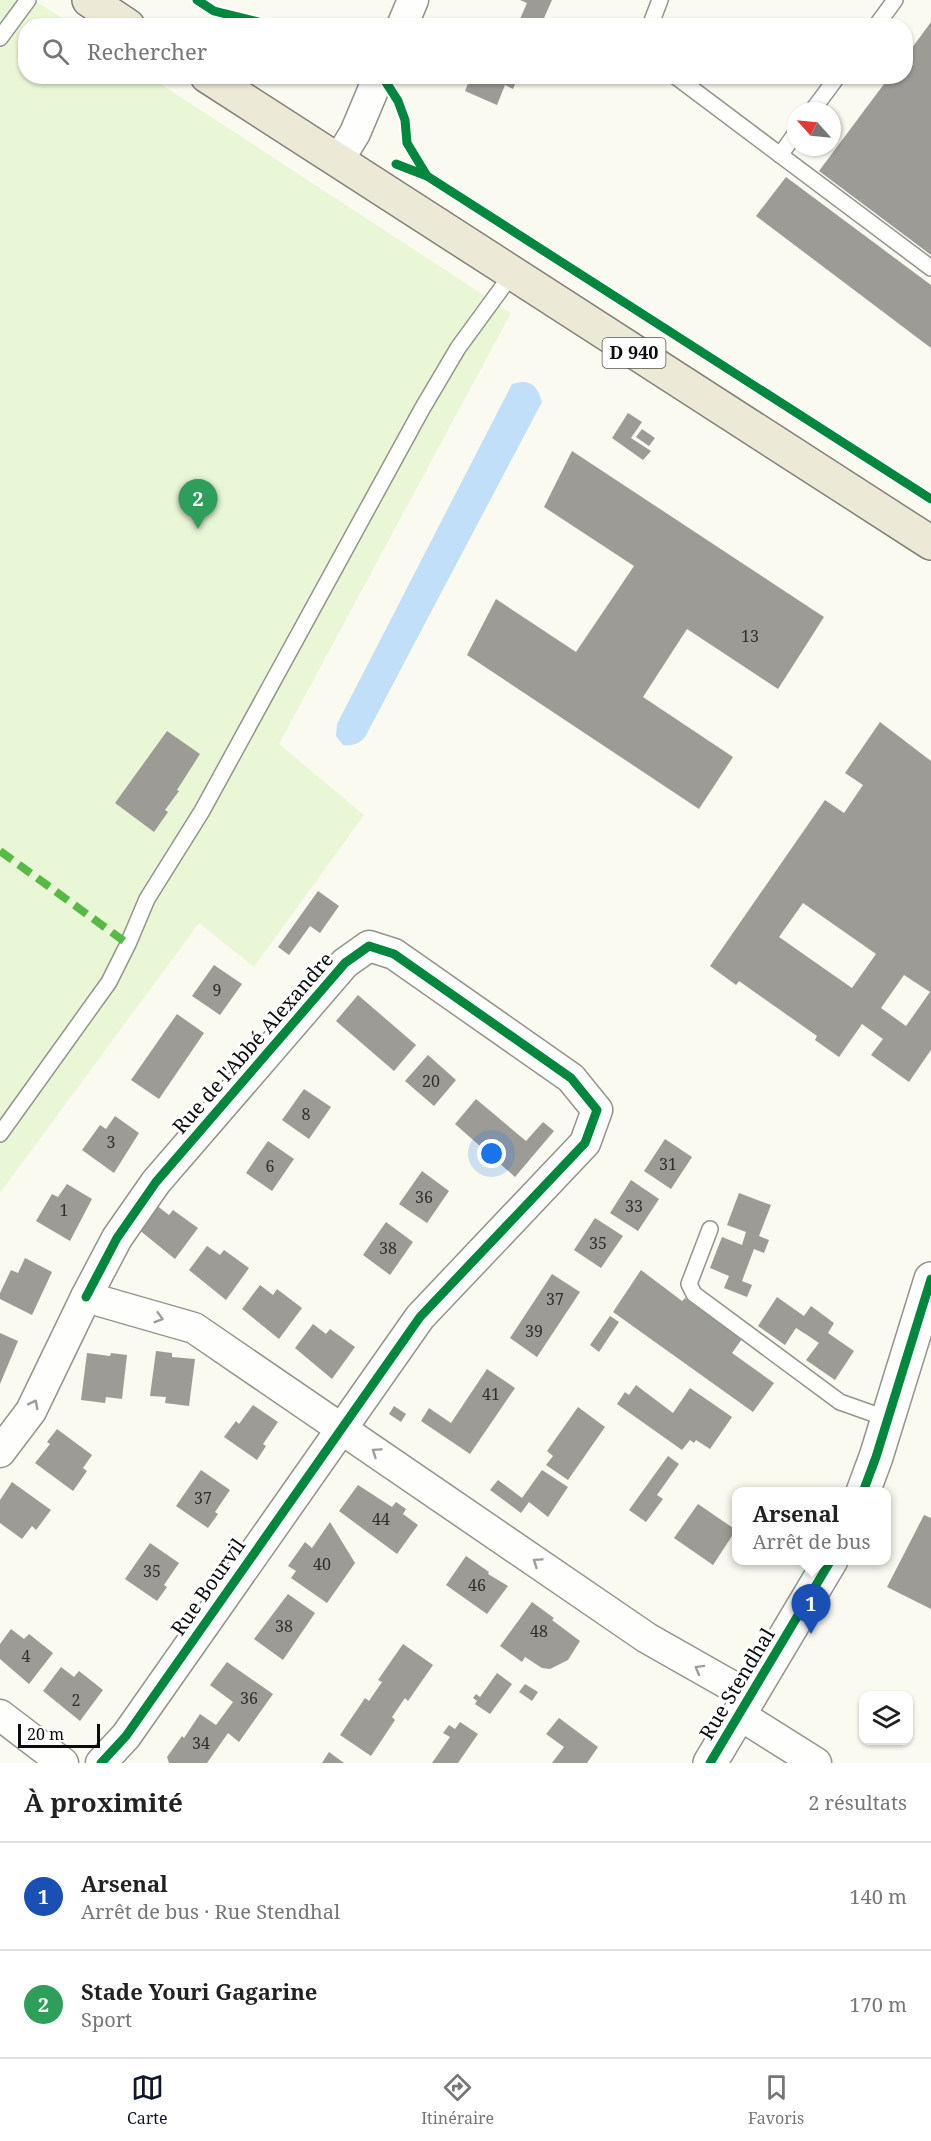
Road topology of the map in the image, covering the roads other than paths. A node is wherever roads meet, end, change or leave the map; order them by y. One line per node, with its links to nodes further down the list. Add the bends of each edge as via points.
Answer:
1 (28, 0): 10 (lane)
2 (88, 0): 6 (main road)
3 (413, 0): 7 (street)
4 (660, 0): 8 (lane)
5 (894, 0): 9 (lane)
6 (116, 18)
7 (405, 18)
8 (653, 18)
9 (882, 18)
10 (0, 38)
11 (219, 84): 18 (main road, D 940)
12 (376, 84): 18 (street)
13 (686, 84): 17 (lane)
14 (832, 84): 15 (lane)
15 (819, 102)
16 (787, 145): 17 (lane)
17 (780, 155): 19 (lane)
18 (338, 162): 20 (main road, D 940)
19 (931, 268)
20 (512, 274): 21 (main road, D 940); 22 (lane, via 458,348 422,409 202,811 147,898 110,981)
21 (931, 543)
22 (0, 1134)
23 (710, 1229): 26 (lane, via 689,1284 694,1294 840,1402)
24 (931, 1279): 26 (street)
25 (86, 1297): 27 (street, one-way to 27, via 194,1328); 27 (street, Rue de l'Abbé Alexandre, via 117,1238 156,1182 345,963 369,946 394,954 571,1078 597,1110 585,1143 420,1317); 28 (street, one-way to 25, via 31,1411)
26 (888, 1419): 29 (street)
27 (341, 1428): 31 (street, one-way to 27); 34 (street, Rue Bourvil, via 126,1736)
28 (0, 1452)
29 (865, 1487)
30 (828, 1565): 31 (street, Rue Stendhal)
31 (745, 1706): 35 (street, Rue Stendhal); 36 (street)
32 (0, 1715): 33 (street)
33 (63, 1763)
34 (101, 1763)
35 (710, 1763)
36 (816, 1763)

